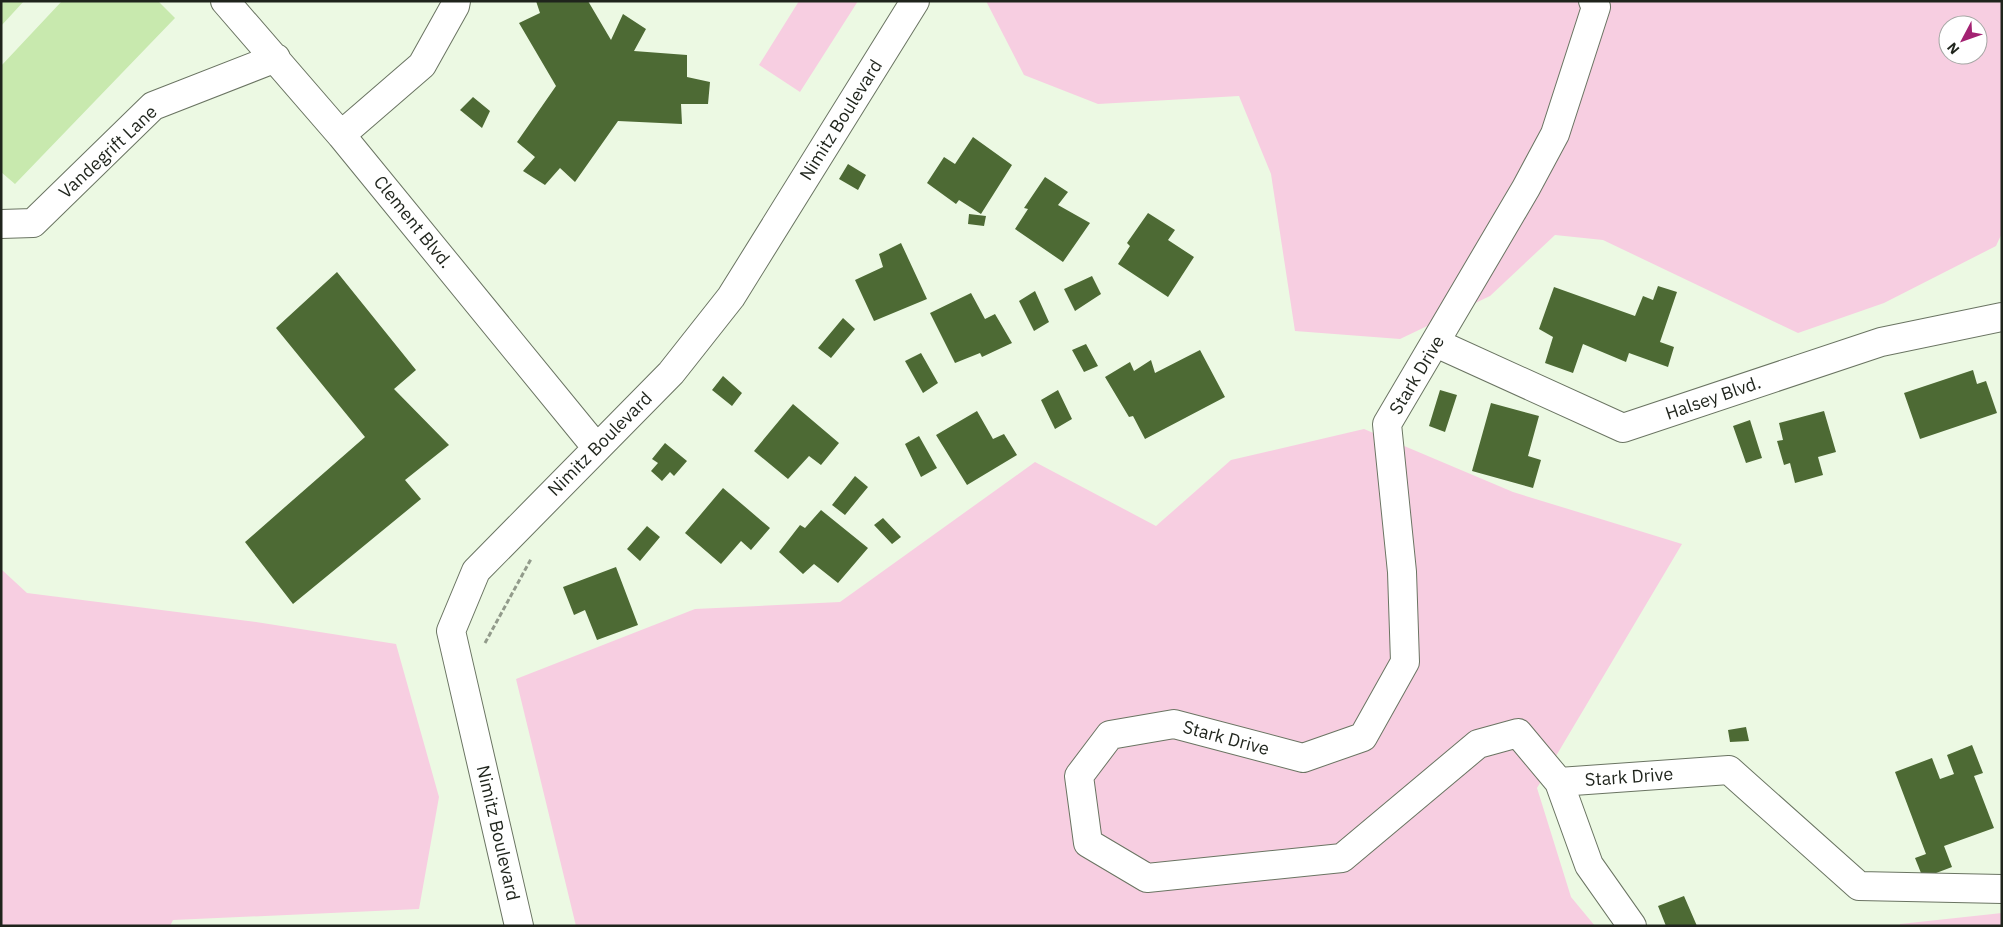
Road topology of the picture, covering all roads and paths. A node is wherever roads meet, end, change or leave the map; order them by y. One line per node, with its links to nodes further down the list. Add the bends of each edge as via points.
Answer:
1 (225, 1): 5 (street, Clement Blvd.)
2 (456, 1): 6 (street, via 422,66)
3 (915, 1): 10 (street, Nimitz Boulevard, via 731,297 671,372)
4 (1593, 1): 9 (street, Stark Drive, via 1596,7 1555,134)
5 (276, 58): 6 (street, Clement Blvd.); 7 (street, Vandegrift Lane, via 153,106 33,223)
6 (342, 134): 10 (street, Clement Blvd.)
7 (1, 224)
8 (2002, 317): 9 (street, Halsey Blvd., via 1881,342 1623,428)
9 (1436, 343): 13 (street, Stark Drive, via 1387,424 1402,572 1405,662 1363,737 1303,758 1174,724 1110,735 1079,776 1088,842 1147,878 1342,858 1478,744 1518,733)
10 (596, 447): 15 (street, Nimitz Boulevard, via 476,570 452,631)
11 (534, 555): 12 (path)
12 (482, 649)
13 (1559, 782): 14 (street, Stark Drive, via 1729,770 1859,886); 16 (street, via 1588,865)
14 (2002, 889)
15 (519, 926)
16 (1632, 926)

